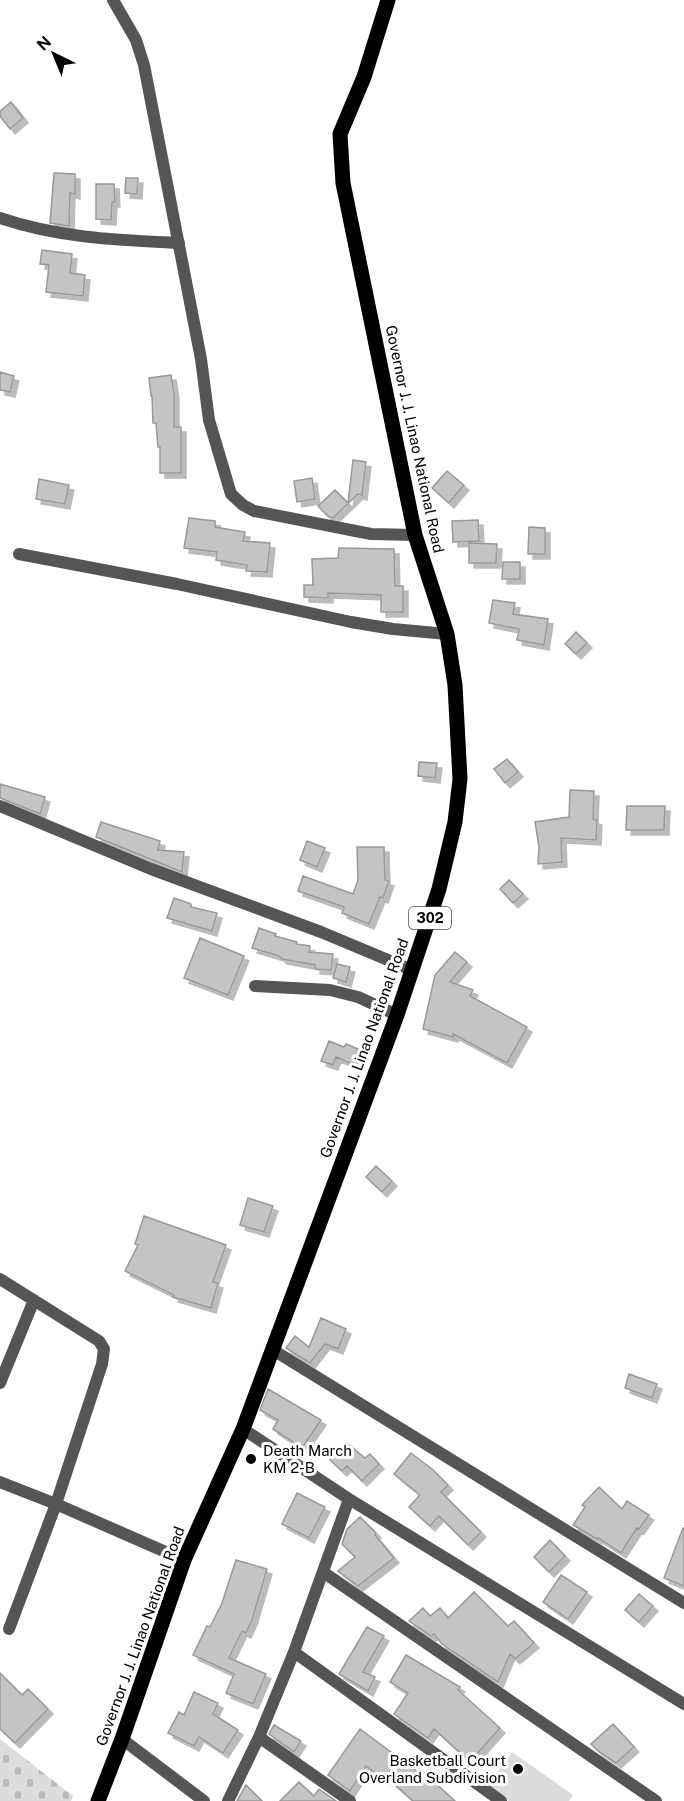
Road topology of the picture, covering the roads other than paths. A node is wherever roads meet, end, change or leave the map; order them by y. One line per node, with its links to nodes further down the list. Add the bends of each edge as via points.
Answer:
1 (113, 0): 4 (street, via 136,40 144,65)
2 (388, 0): 5 (main road, Governor J. J. Linao National Road / 302, via 364,77 340,134 343,183)
3 (0, 218): 4 (street, via 89,238)
4 (178, 243): 5 (street, via 209,420 231,494 254,511 371,534)
5 (415, 536): 7 (main road, Governor J. J. Linao National Road / 302)
6 (19, 554): 7 (street, via 351,622)
7 (447, 634): 9 (main road, Governor J. J. Linao National Road / 302, via 460,779 440,889)
8 (0, 806): 9 (street)
9 (412, 970): 11 (main road, Governor J. J. Linao National Road / 302)
10 (255, 986): 11 (street, via 330,990 358,997)
11 (397, 1015): 14 (main road, Governor J. J. Linao National Road / 302)
12 (0, 1279): 13 (street)
13 (34, 1300): 15 (street); 19 (street, via 99,1341 104,1349)
14 (273, 1350): 16 (main road, Governor J. J. Linao National Road / 302); 22 (street)
15 (0, 1379)
16 (243, 1429): 18 (street); 20 (main road, Governor J. J. Linao National Road / 302)
17 (0, 1482): 19 (street)
18 (350, 1499): 21 (street); 25 (street)
19 (56, 1504): 20 (street); 23 (street)
20 (184, 1560): 27 (main road, Governor J. J. Linao National Road / 302)
21 (323, 1572): 24 (street); 33 (street)
22 (684, 1603)
23 (9, 1629)
24 (294, 1652): 26 (street); 32 (street)
25 (684, 1704)
26 (259, 1737): 30 (street); 31 (street)
27 (122, 1739): 28 (main road, Governor J. J. Linao National Road / 302); 29 (street)
28 (98, 1801)
29 (204, 1801)
30 (228, 1801)
31 (350, 1801)
32 (501, 1801)
33 (656, 1801)

